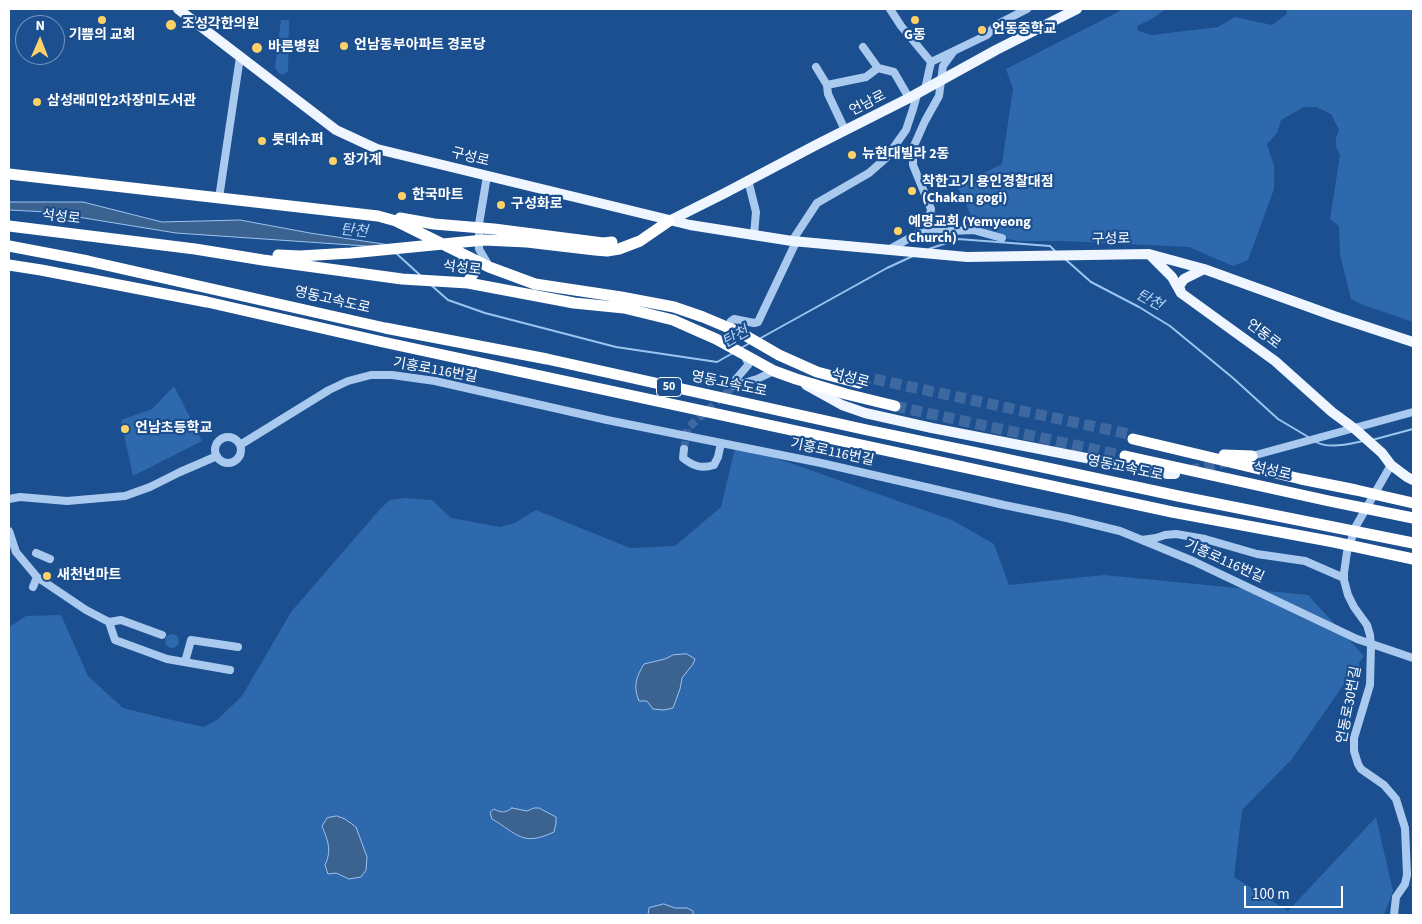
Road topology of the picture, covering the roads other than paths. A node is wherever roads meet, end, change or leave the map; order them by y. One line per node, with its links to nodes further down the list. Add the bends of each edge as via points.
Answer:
1 (178, 9): 7 (main road, 구성로)
2 (890, 9): 8 (street)
3 (1027, 9): 6 (street, via 996,26 987,35)
4 (1077, 9): 11 (main road, 언남로)
5 (863, 48): 10 (street)
6 (954, 51): 8 (street); 11 (street, via 943,66)
7 (240, 57): 16 (main road, 구성로, via 336,130 377,149); 18 (street)
8 (931, 62): 13 (street)
9 (816, 67): 12 (street)
10 (878, 68): 12 (street, via 866,77); 13 (street, via 894,72)
11 (940, 82): 13 (main road, 언남로); 23 (street, via 939,96 913,148 914,166 931,209)
12 (828, 85): 14 (street, via 828,94)
13 (917, 94): 14 (main road, 언남로); 26 (street, via 906,130 886,158 869,173 816,203)
14 (845, 130): 17 (main road, 언남로)
15 (9, 174): 18 (highway, 석성로)
16 (486, 176): 20 (main road, 구성로); 22 (street)
17 (748, 180): 20 (main road, 언남로); 24 (street, via 756,212)
18 (219, 198): 19 (highway, 석성로)
19 (378, 216): 22 (highway); 28 (highway, 석성로, via 396,221)
20 (669, 221): 22 (highway, via 627,239 603,243); 24 (main road, 구성로); 29 (highway, via 640,241 619,249 595,250 484,240 300,256 266,255 228,248)
21 (9, 226): 29 (highway, 석성로)
22 (479, 228): 33 (street, via 479,249)
23 (927, 232): 25 (street, via 973,230); 30 (street)
24 (754, 235): 26 (main road, 구성로)
25 (1002, 238)
26 (794, 242): 30 (main road, 구성로); 37 (street, via 758,322 734,320)
27 (9, 246): 61 (highway, 영동고속도로 / 50, via 1178,496)
28 (451, 248): 33 (highway, 석성로); 35 (highway, via 475,271)
29 (195, 249): 35 (highway, 석성로, via 402,279)
30 (886, 250): 31 (main road, 구성로, via 967,257)
31 (1149, 254): 34 (main road, 구성로); 36 (main road, 언동로, via 1172,277)
32 (9, 265): 65 (highway, 영동고속도로 / 50, via 207,302 1172,512)
33 (489, 267): 37 (highway, 석성로, via 535,284 674,307)
34 (1204, 269): 36 (main road, via 1184,279); 38 (main road, 구성로)
35 (468, 283): 40 (highway, 석성로, via 574,303 624,308 673,320)
36 (1181, 293): 45 (main road, 언동로, via 1275,361)
37 (728, 328): 42 (highway, 석성로, via 817,372)
38 (1413, 342)
39 (746, 359): 40 (street, via 749,364 734,386 757,379)
40 (770, 369): 41 (highway, 석성로)
41 (796, 379): 43 (highway, 석성로); 53 (main road, via 842,405 865,413)
42 (859, 383)
43 (895, 406)
44 (1413, 412): 45 (street)
45 (1359, 432): 51 (street, via 1330,435); 52 (main road, 언동로)
46 (721, 443): 47 (street, 기흥로116번길, via 435,381 371,375 329,390); 48 (street, via 714,466 706,468 690,464 683,458); 60 (street, 기흥로116번길, via 1067,518)
47 (240, 445): 49 (street, via 240,453 235,460 226,462); 49 (street, via 234,438 222,438 215,448)
48 (684, 449)
49 (217, 456): 55 (street, via 125,496 68,501)
50 (1125, 456): 57 (highway, 석성로)
51 (1252, 456): 56 (highway, 석성로, via 1227,455 1133,437 1300,479)
52 (1391, 465): 54 (main road); 67 (street, 언동로30번길, via 1356,526 1347,552)
53 (1174, 474)
54 (1413, 480)
55 (9, 499)
56 (1413, 503)
57 (1413, 518)
58 (9, 530): 66 (street, via 16,552)
59 (1176, 534): 60 (street); 62 (street, via 1164,540); 67 (street, via 1257,554 1305,561)
60 (1142, 540): 62 (street, 기흥로116번길)
61 (1413, 543)
62 (1170, 552): 72 (street, 기흥로116번길, via 1357,639)
63 (36, 553): 64 (street)
64 (50, 559)
65 (1413, 559)
66 (37, 577): 68 (street); 69 (street)
67 (1344, 578): 75 (street, 언동로30번길, via 1348,595 1366,625 1371,645 1370,685 1354,738 1354,751 1361,769 1384,785 1396,799 1405,828 1407,875 1396,897)
68 (33, 588)
69 (109, 622): 70 (street, via 121,620); 73 (street, via 115,640 167,659)
70 (162, 635)
71 (238, 647): 73 (street, via 191,640)
72 (1413, 658)
73 (185, 662): 74 (street)
74 (230, 670)
75 (1394, 915)

